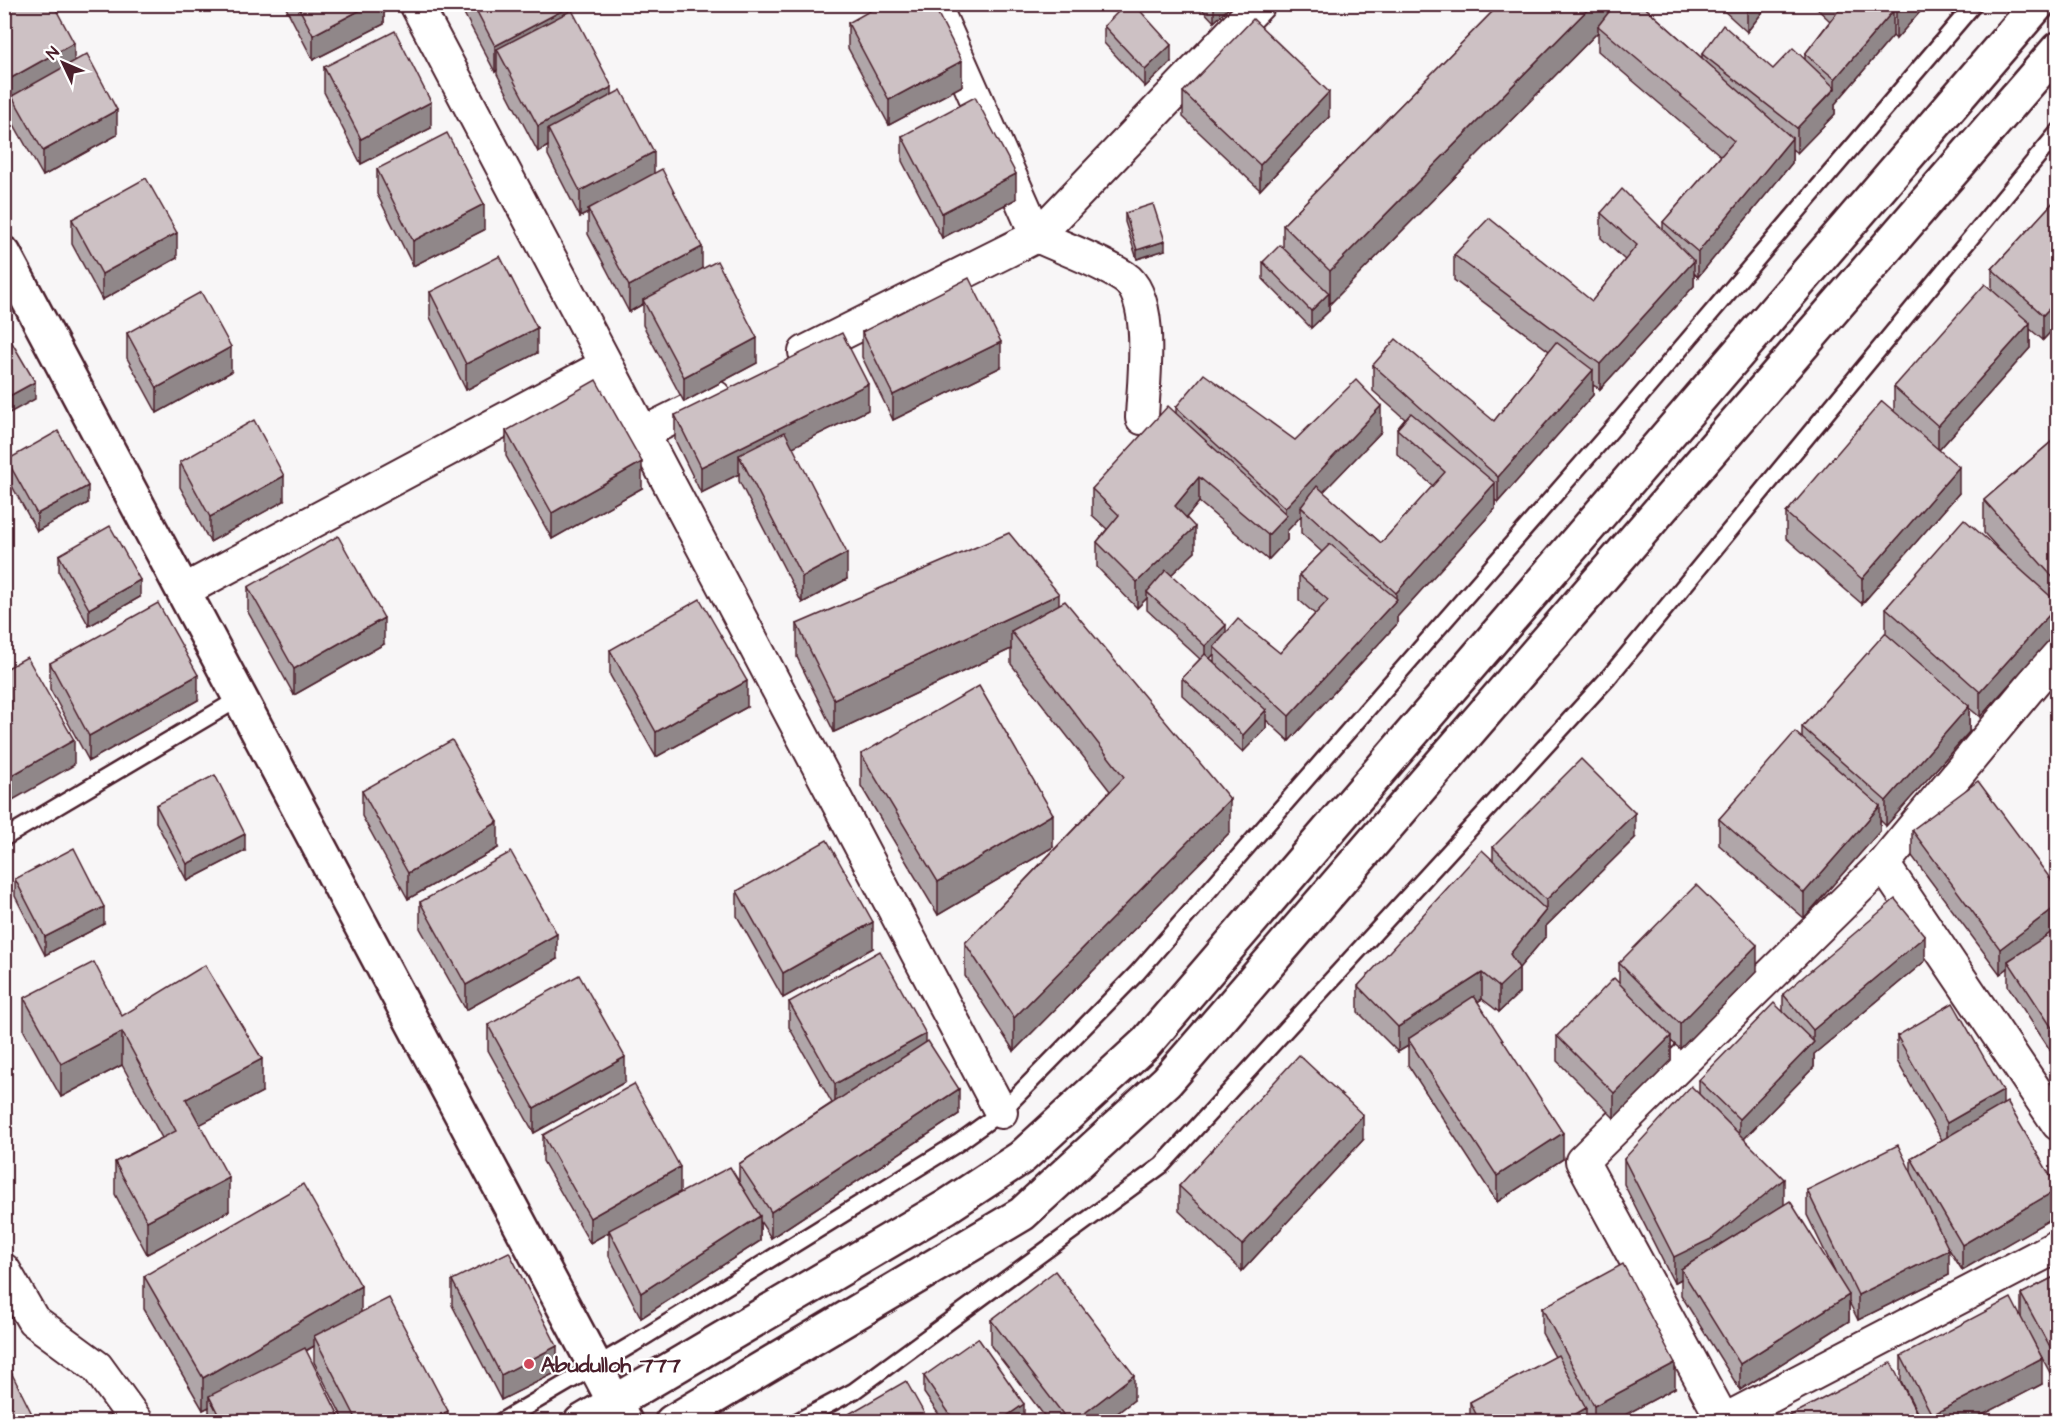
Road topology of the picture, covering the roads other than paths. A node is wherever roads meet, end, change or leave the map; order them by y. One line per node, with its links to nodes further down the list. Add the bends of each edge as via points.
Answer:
1 (416, 4): 11 (street)
2 (934, 4): 8 (street)
3 (1259, 4): 8 (street)
4 (1974, 4): 20 (lane, via 1628,411 1144,964)
5 (2038, 4): 25 (main road, via 1146,1044 1022,1157)
6 (2058, 49): 30 (main road, via 1167,1081 1022,1214)
7 (2058, 132): 31 (lane, via 1608,678 1162,1165 854,1391)
8 (1036, 236): 10 (street); 13 (street, via 1126,278 1140,295 1145,317)
9 (4, 254): 15 (main road)
10 (781, 364)
11 (606, 365): 14 (street); 15 (street)
12 (738, 385): 14 (street)
13 (1142, 418)
14 (643, 433): 20 (street)
15 (185, 590): 17 (main road)
16 (2058, 653): 19 (street)
17 (240, 698): 18 (lane); 24 (main road)
18 (4, 838)
19 (1883, 864): 21 (street); 26 (street, via 1582,1161)
20 (1001, 1112): 24 (lane, via 958,1143)
21 (2058, 1124)
22 (2058, 1246): 26 (street)
23 (4, 1270): 27 (street, via 33,1320 96,1367)
24 (596, 1367): 25 (main road); 28 (lane)
25 (620, 1412): 29 (main road)
26 (1722, 1421)
27 (137, 1422)
28 (500, 1422)
29 (581, 1422)
30 (672, 1422)
31 (796, 1422)

